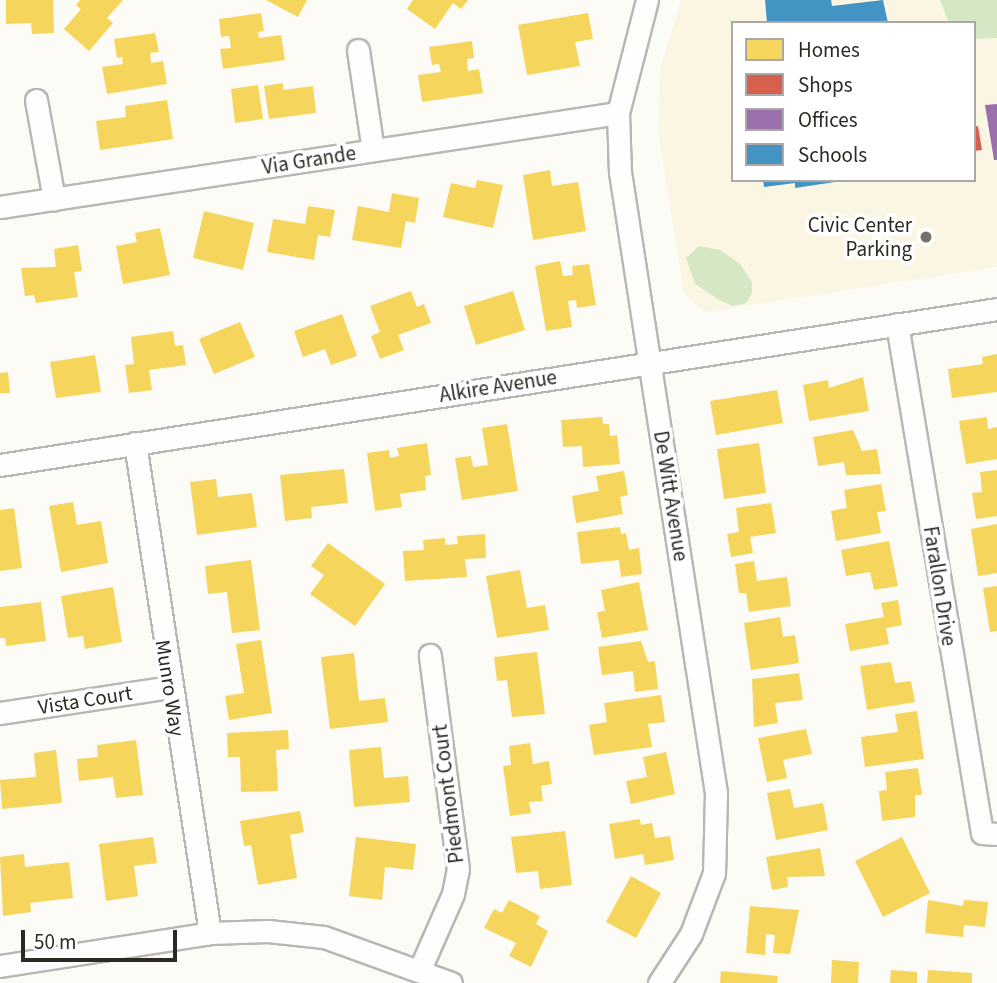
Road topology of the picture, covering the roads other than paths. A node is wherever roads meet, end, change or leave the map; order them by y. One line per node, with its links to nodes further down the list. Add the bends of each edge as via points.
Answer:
1 (647, 0): 4 (street, De Witt Avenue)
2 (358, 50): 5 (street)
3 (36, 100): 6 (street)
4 (618, 113): 5 (street, Via Grande); 10 (street, De Witt Avenue, via 620,172)
5 (373, 150): 6 (street, Via Grande)
6 (54, 199): 7 (street, Via Grande)
7 (0, 207)
8 (997, 309): 9 (street, Alkire Avenue)
9 (897, 324): 10 (street, Alkire Avenue); 16 (street, Farallon Drive, via 982,833)
10 (650, 363): 11 (street, Alkire Avenue); 21 (street, De Witt Avenue, via 716,793 714,873 691,934)
11 (135, 443): 12 (street, Alkire Avenue); 14 (street, Munro Way)
12 (0, 465)
13 (430, 655): 19 (street, Piedmont Court, via 459,845 453,894)
14 (169, 687): 15 (street, Vista Court); 17 (street, Munro Way)
15 (0, 713)
16 (997, 834)
17 (210, 933): 18 (street); 19 (street, via 268,931 324,937)
18 (0, 966)
19 (420, 968): 20 (street)
20 (451, 983)
21 (659, 983)

